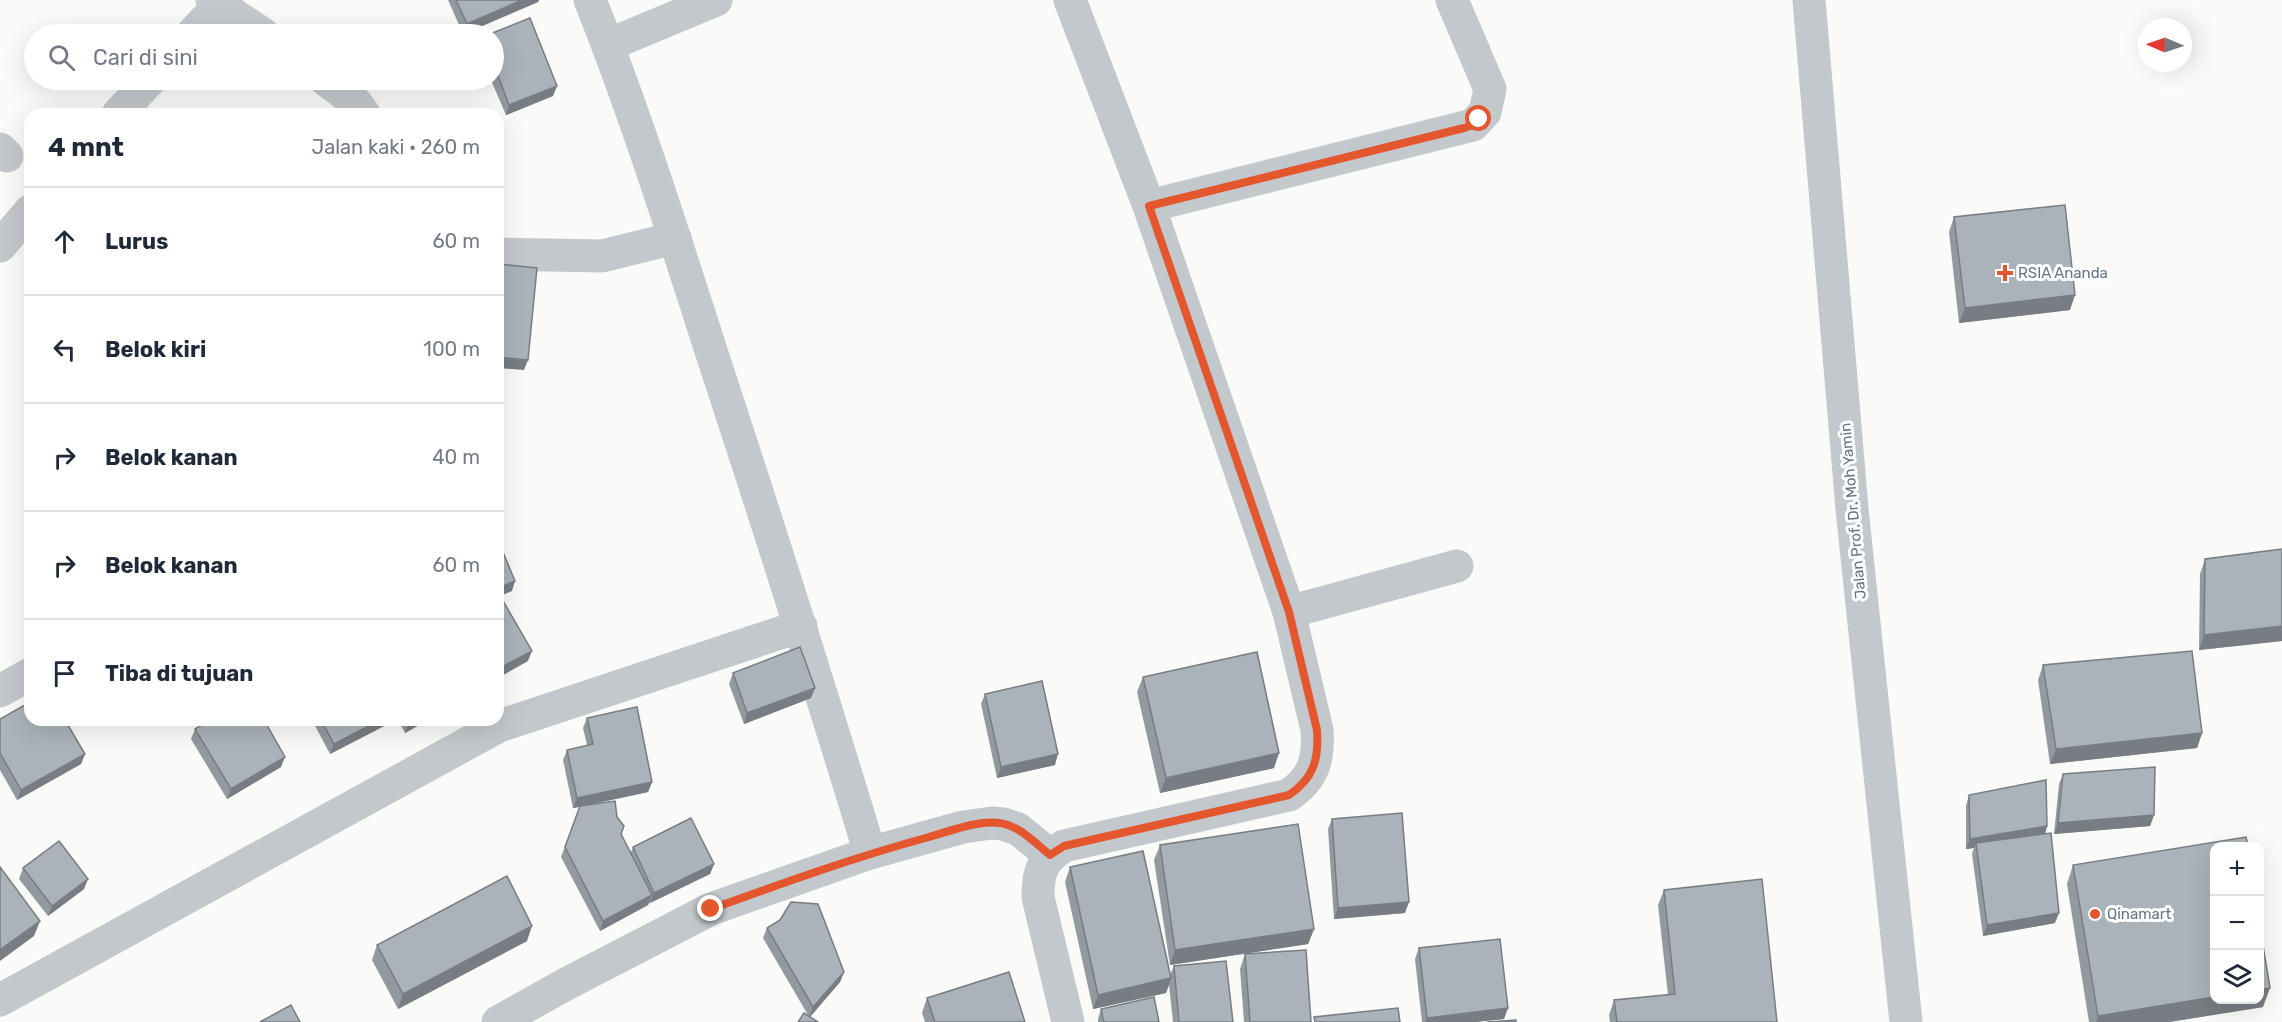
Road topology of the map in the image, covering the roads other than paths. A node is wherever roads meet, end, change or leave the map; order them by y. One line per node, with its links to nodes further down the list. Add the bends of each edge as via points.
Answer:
1 (590, 0): 9 (street)
2 (716, 0): 9 (street)
3 (1070, 0): 14 (street)
4 (1452, 0): 14 (street, via 1490,89 1485,112 1473,125)
5 (1809, 0): 31 (street, Jalan Prof. Dr. Moh Yamin, via 1852,509)
6 (218, 2): 7 (street); 8 (street)
7 (200, 24)
8 (249, 24)
9 (608, 45): 16 (street)
10 (141, 90): 12 (street)
11 (339, 90): 13 (street)
12 (124, 108)
13 (360, 108)
14 (1149, 206): 20 (street)
15 (24, 218): 17 (street)
16 (675, 238): 18 (street, via 602,256); 21 (street)
17 (0, 246)
18 (504, 254)
19 (1458, 566): 20 (street)
20 (1289, 612): 27 (street, via 1317,730 1318,749 1302,786 1289,795 1064,846)
21 (801, 626): 24 (street); 26 (street)
22 (24, 677): 23 (street)
23 (0, 691)
24 (504, 724)
25 (499, 726): 28 (street)
26 (870, 853): 27 (street, via 963,827 992,823 1018,829); 29 (street, via 711,909)
27 (1050, 855): 30 (street, via 1040,873 1038,897)
28 (0, 1000)
29 (498, 1022)
30 (1068, 1022)
31 (1906, 1022)

